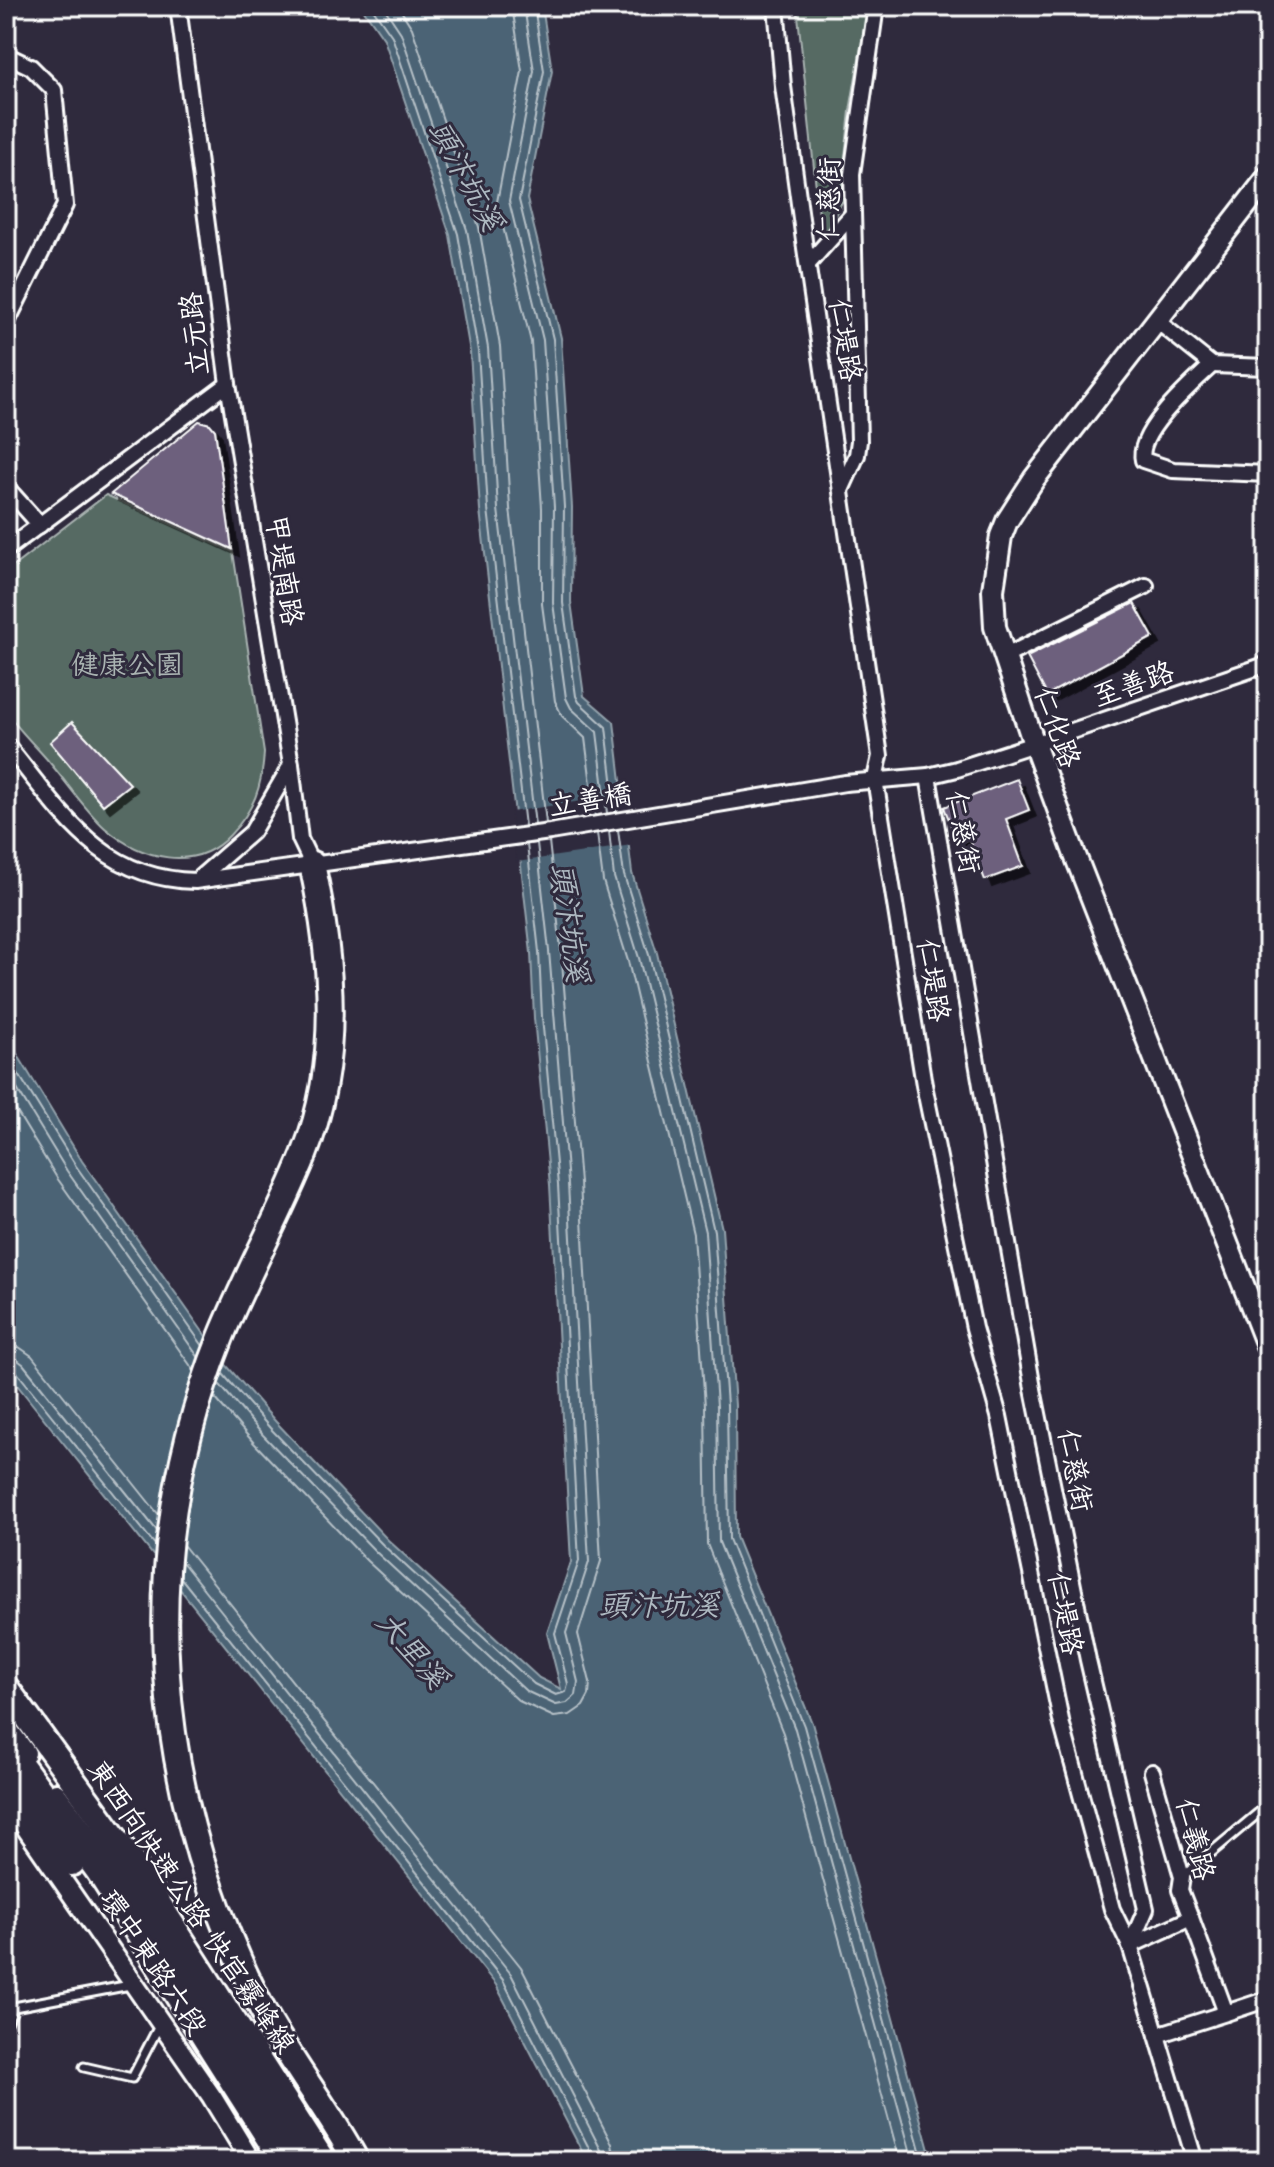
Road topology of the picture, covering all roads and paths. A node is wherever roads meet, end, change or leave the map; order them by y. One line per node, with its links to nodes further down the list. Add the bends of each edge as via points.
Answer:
1 (178, 6): 12 (street, 立元路)
2 (776, 6): 7 (street, 仁堤路)
3 (876, 6): 6 (street, 仁慈街)
4 (6, 55): 9 (street, via 31,67 54,90 65,205)
5 (1268, 177): 8 (main road, 仁化路)
6 (851, 216): 7 (street); 15 (street, 仁慈街, via 859,441)
7 (808, 264): 15 (street, 仁堤路)
8 (1157, 321): 10 (street); 19 (main road, 仁化路, via 1007,521 993,590 995,627)
9 (6, 324)
10 (1212, 365): 11 (street); 13 (street, via 1179,395 1141,452 1143,460 1173,470)
11 (1268, 367)
12 (228, 384): 16 (street, 立元路); 23 (street, 甲堤南路)
13 (1268, 474)
14 (6, 487): 16 (street)
15 (842, 488): 25 (street, 仁堤路, via 880,756)
16 (40, 525): 17 (street, 立元路)
17 (6, 550)
18 (1146, 586): 19 (street)
19 (1004, 657): 22 (main road, 仁化路)
20 (1268, 664): 22 (street, 至善路)
21 (6, 744): 27 (street, via 60,810 111,859 150,875)
22 (1034, 744): 24 (street, 至善路); 28 (main road, 仁化路)
23 (291, 764): 26 (street, 甲堤南路, via 300,839); 27 (street, via 252,832)
24 (928, 776): 25 (street, 至善路); 39 (street, 仁慈街, via 1033,1389 1146,1909)
25 (875, 779): 26 (street, 立善橋); 39 (street, 仁堤路, via 924,1085 974,1328 999,1416 1062,1725 1112,1909)
26 (312, 864): 27 (street); 52 (highway, via 330,1008 325,1082 305,1152 221,1337 190,1426 168,1542 165,1657 176,1761 215,1901 260,2004)
27 (195, 881)
28 (1268, 1348)
29 (6, 1688): 51 (highway, 東西向快速公路 快官霧峰線, via 128,1856)
30 (6, 1726): 50 (street, 環中東路六段, via 110,1865)
31 (6, 1744): 49 (highway, 東西向快速公路 快官霧峰線, via 99,1872)
32 (1152, 1772): 37 (street, 仁義路)
33 (6, 1776): 48 (highway, via 162,1993)
34 (6, 1799): 36 (street, 環中東路六段)
35 (1268, 1805): 37 (lane)
36 (12, 1823): 40 (street, 環中東路六段)
37 (1182, 1877): 38 (street, 仁義路, via 1180,1890)
38 (1191, 1918): 39 (street, 仁義路); 42 (street, 仁義路)
39 (1130, 1946): 45 (street)
40 (135, 1984): 43 (street, 環中東路六段); 44 (lane, via 14,2007)
41 (1268, 1999): 42 (street)
42 (1226, 2013): 45 (street)
43 (161, 2022): 46 (lane, via 132,2078); 47 (street, 環中東路六段)
44 (6, 2025)
45 (1157, 2035): 53 (street)
46 (84, 2067)
47 (251, 2161)
48 (266, 2161)
49 (283, 2161)
50 (306, 2161)
51 (323, 2161)
52 (356, 2161)
53 (1195, 2161)

